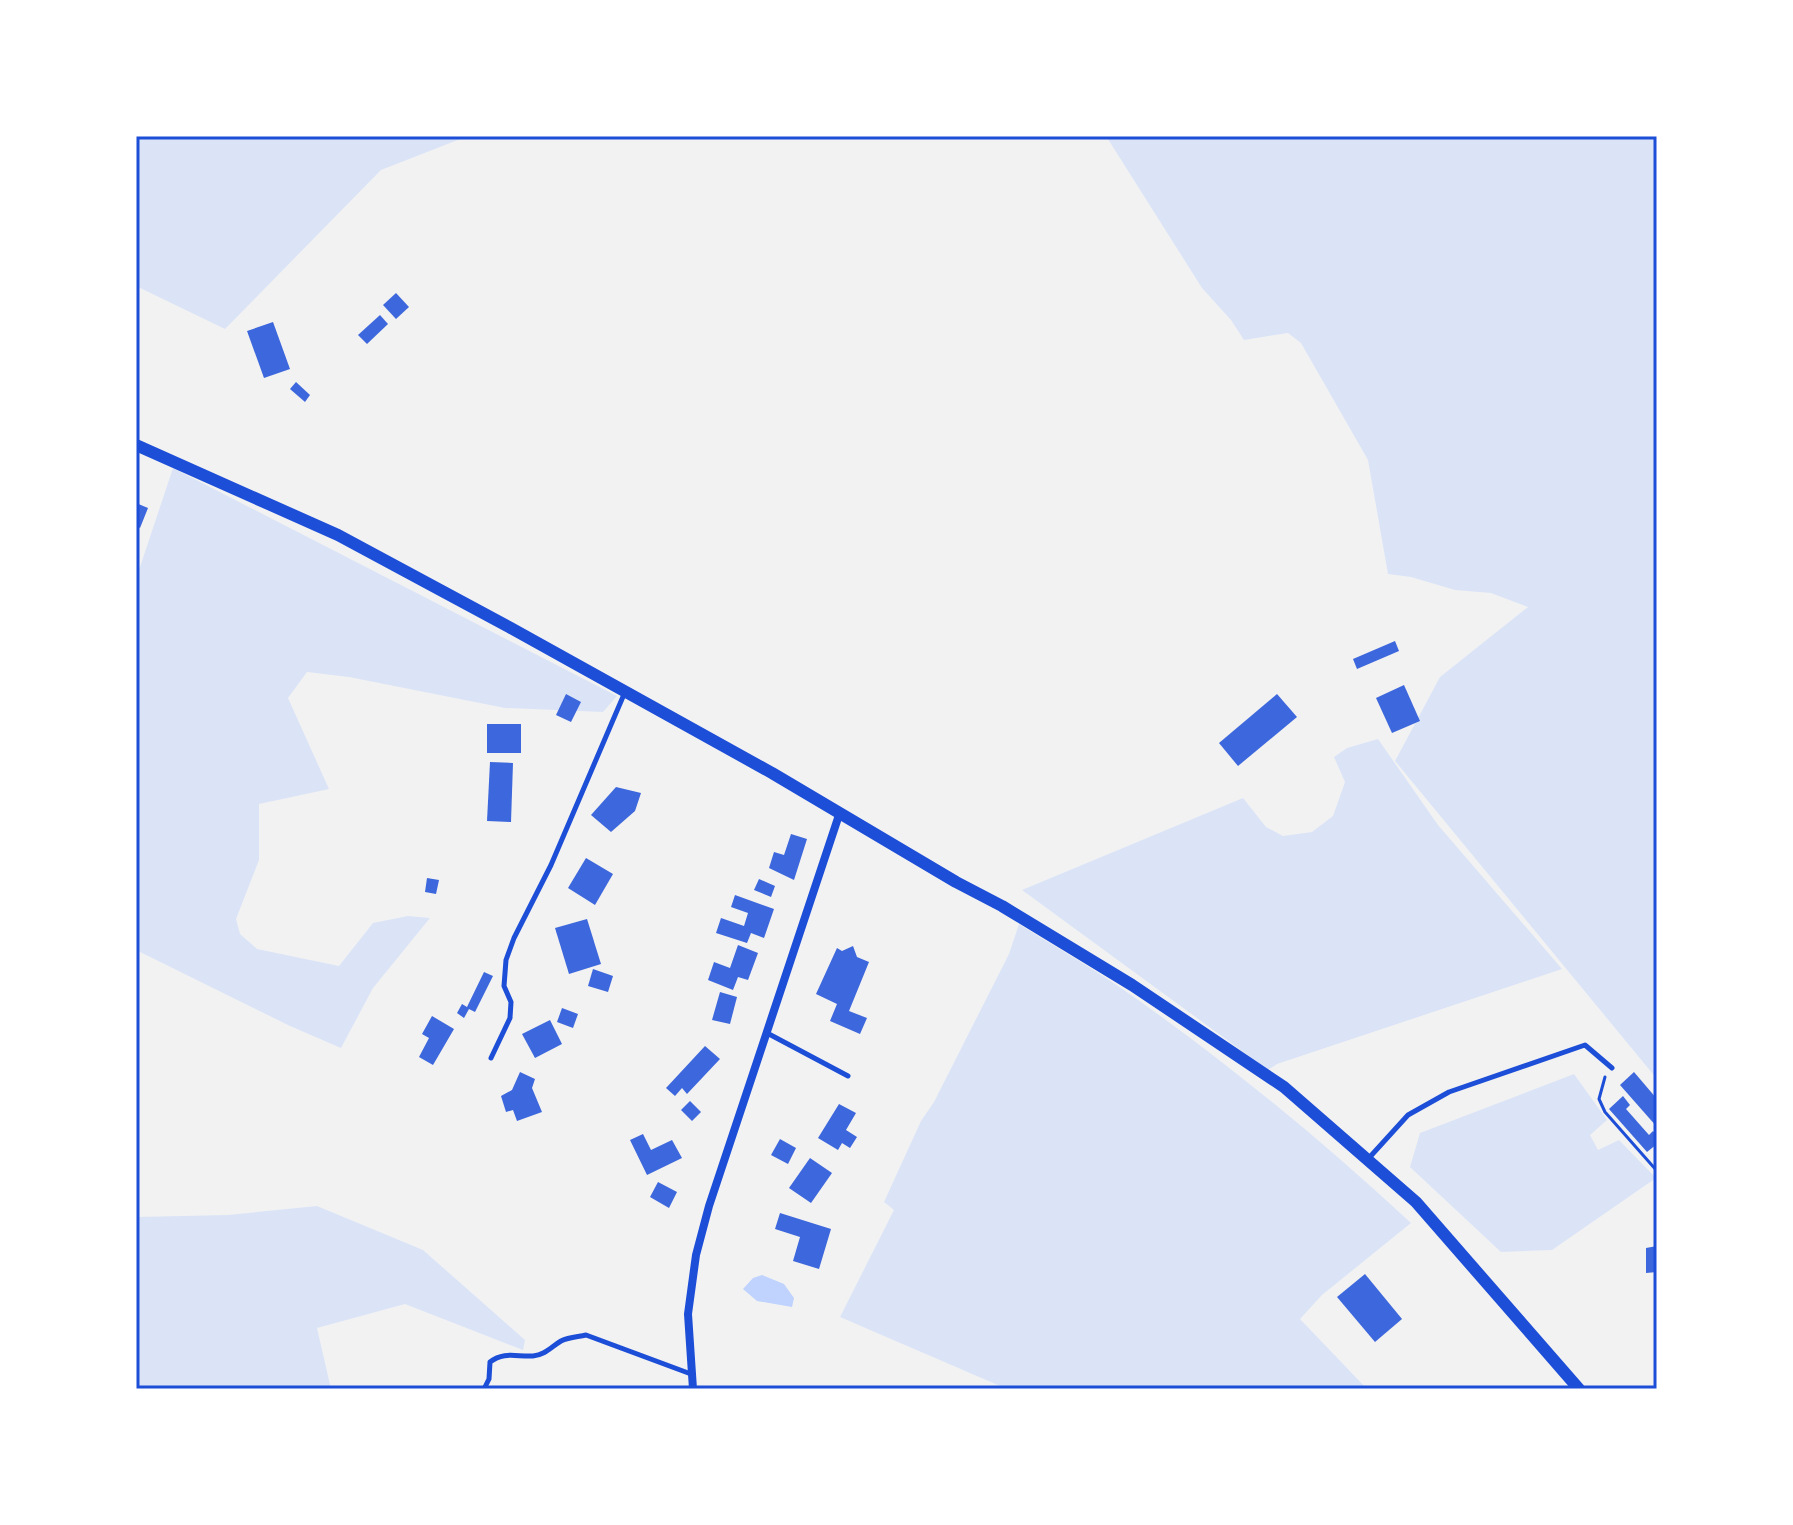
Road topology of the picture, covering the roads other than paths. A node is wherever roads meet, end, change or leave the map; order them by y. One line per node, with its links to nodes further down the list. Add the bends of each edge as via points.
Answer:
1 (136, 445): 2 (street, via 338,535)
2 (625, 692): 3 (street); 5 (lane, via 514,938 504,986 510,1018)
3 (839, 815): 4 (street); 8 (street, via 1132,985 1284,1087)
4 (767, 1033): 7 (lane); 9 (street, via 696,1255 688,1314)
5 (491, 1058)
6 (1612, 1068): 8 (lane, via 1585,1045 1449,1092 1408,1115)
7 (848, 1076)
8 (1367, 1159): 12 (street, via 1416,1202)
9 (692, 1374): 10 (lane, via 586,1335 569,1337 534,1356 496,1357); 11 (street)
10 (484, 1389)
11 (693, 1389)
12 (1579, 1389)

